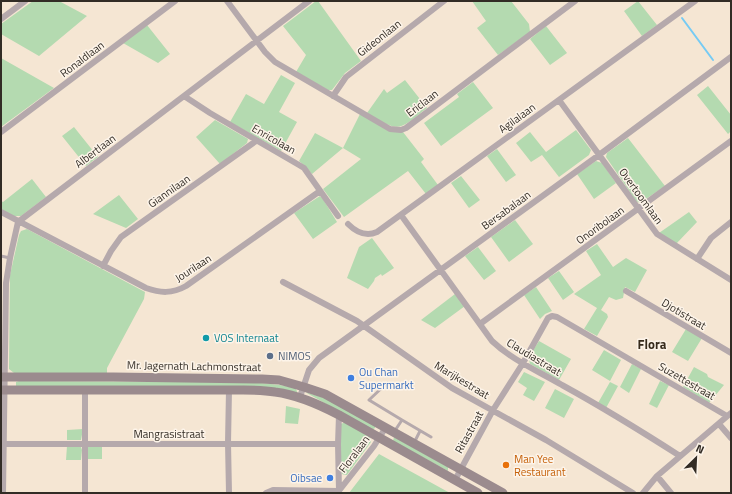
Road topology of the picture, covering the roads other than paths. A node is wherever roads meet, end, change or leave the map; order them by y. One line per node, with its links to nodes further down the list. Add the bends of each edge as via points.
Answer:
1 (25, 1): 8 (street)
2 (175, 1): 14 (street, Ronaldlaan)
3 (227, 1): 9 (street, Ericlaan)
4 (309, 1): 9 (street, Albertlaan)
5 (444, 1): 12 (street, Gideonlaan, via 346,76)
6 (575, 1): 12 (street, Ericlaan, via 406,128 390,129)
7 (695, 1): 13 (street, Agilalaan)
8 (1, 19)
9 (257, 40): 11 (street, Albertlaan); 12 (street, Ericlaan, via 275,62)
10 (731, 57): 17 (street, Bersabalaan)
11 (184, 96): 15 (street, Enricolaan); 23 (street, Albertlaan)
12 (333, 96)
13 (558, 100): 17 (street, Overtoomlaan); 21 (street, Agilalaan)
14 (1, 132)
15 (256, 141): 18 (street, Enricolaan, via 304,168); 29 (street, Giannilaan, via 121,237)
16 (731, 141): 19 (street, Onoribolaan)
17 (599, 155): 19 (street, Overtoomlaan); 30 (street, Bersabalaan)
18 (320, 191): 22 (street, Enricolaan); 29 (street, Jourilaan, via 181,289 169,292 154,291)
19 (638, 210): 28 (street, Overtoomlaan, via 657,234); 36 (street, Onoribolaan)
20 (1, 212): 23 (street, Jourilaan)
21 (401, 215): 25 (street, Agilalaan, via 370,235 357,232); 30 (street, Claudiastraat)
22 (338, 216)
23 (18, 222): 27 (street); 29 (street, Jourilaan)
24 (731, 222): 28 (street, via 711,238)
25 (348, 224)
26 (1, 256): 27 (lane)
27 (10, 258): 34 (street)
28 (697, 259): 31 (street, Overtoomlaan)
29 (103, 266)
30 (441, 269): 36 (street, Claudiastraat); 37 (street, Bersabalaan)
31 (731, 280)
32 (283, 282): 37 (street, Marijkestraat)
33 (626, 291): 38 (street, Djotistraat)
34 (4, 294): 40 (street)
35 (554, 316): 39 (street, Ritastraat, via 548,318); 49 (street, Suzettestraat)
36 (480, 324): 39 (street, Claudiastraat, via 492,341)
37 (365, 326): 42 (street, Bersabalaan, via 319,358 309,370); 47 (street, Marijkestraat, via 452,388)
38 (731, 353)
39 (523, 363): 47 (street, Ritastraat); 63 (street, Claudiastraat, via 603,408)
40 (3, 377): 42 (main road, Mr. Jagernath Lachmonstraat, via 242,378 279,380); 43 (street)
41 (387, 383): 50 (lane, via 369,401)
42 (304, 387): 46 (street, Bersabalaan); 52 (main road, Mr. Jagernath Lachmonstraat, via 325,394)
43 (3, 390): 44 (main road, Mr. Jagernath Lachmonstraat); 59 (street)
44 (84, 390): 45 (main road, Mr. Jagernath Lachmonstraat); 60 (street)
45 (229, 390): 46 (main road, Mr. Jagernath Lachmonstraat, via 274,392); 61 (street)
46 (300, 397): 48 (main road, Mr. Jagernath Lachmonstraat)
47 (493, 410): 64 (street, Ritastraat); 74 (street, Marijkestraat)
48 (339, 414): 55 (main road, Mr. Jagernath Lachmonstraat); 62 (street)
49 (729, 415): 51 (street)
50 (402, 420): 53 (lane); 54 (lane)
51 (719, 424): 57 (street); 63 (street)
52 (386, 427): 54 (main road, Mr. Jagernath Lachmonstraat); 55 (street, Floralaan)
53 (420, 431): 56 (lane); 58 (lane)
54 (394, 432): 58 (main road, Mr. Jagernath Lachmonstraat)
55 (380, 437): 66 (main road, Mr. Jagernath Lachmonstraat); 67 (street, Floralaan)
56 (431, 437)
57 (731, 438)
58 (414, 443): 64 (main road, Mr. Jagernath Lachmonstraat)
59 (3, 444): 60 (street, Mangrasistraat); 68 (street)
60 (85, 444): 61 (street, Mangrasistraat); 69 (street)
61 (228, 444): 62 (street, Mangrasistraat); 70 (street)
62 (338, 444): 67 (street)
63 (680, 456): 65 (street)
64 (460, 469): 66 (street, Ritastraat); 73 (main road, Mr. Jagernath Lachmonstraat)
65 (657, 476): 75 (street); 76 (street)
66 (454, 480): 72 (main road, Mr. Jagernath Lachmonstraat)
67 (338, 492): 71 (street, via 273,490)
68 (3, 493)
69 (85, 493)
70 (229, 493)
71 (266, 493)
72 (478, 493)
73 (503, 493)
74 (633, 493)
75 (643, 493)
76 (671, 493)

